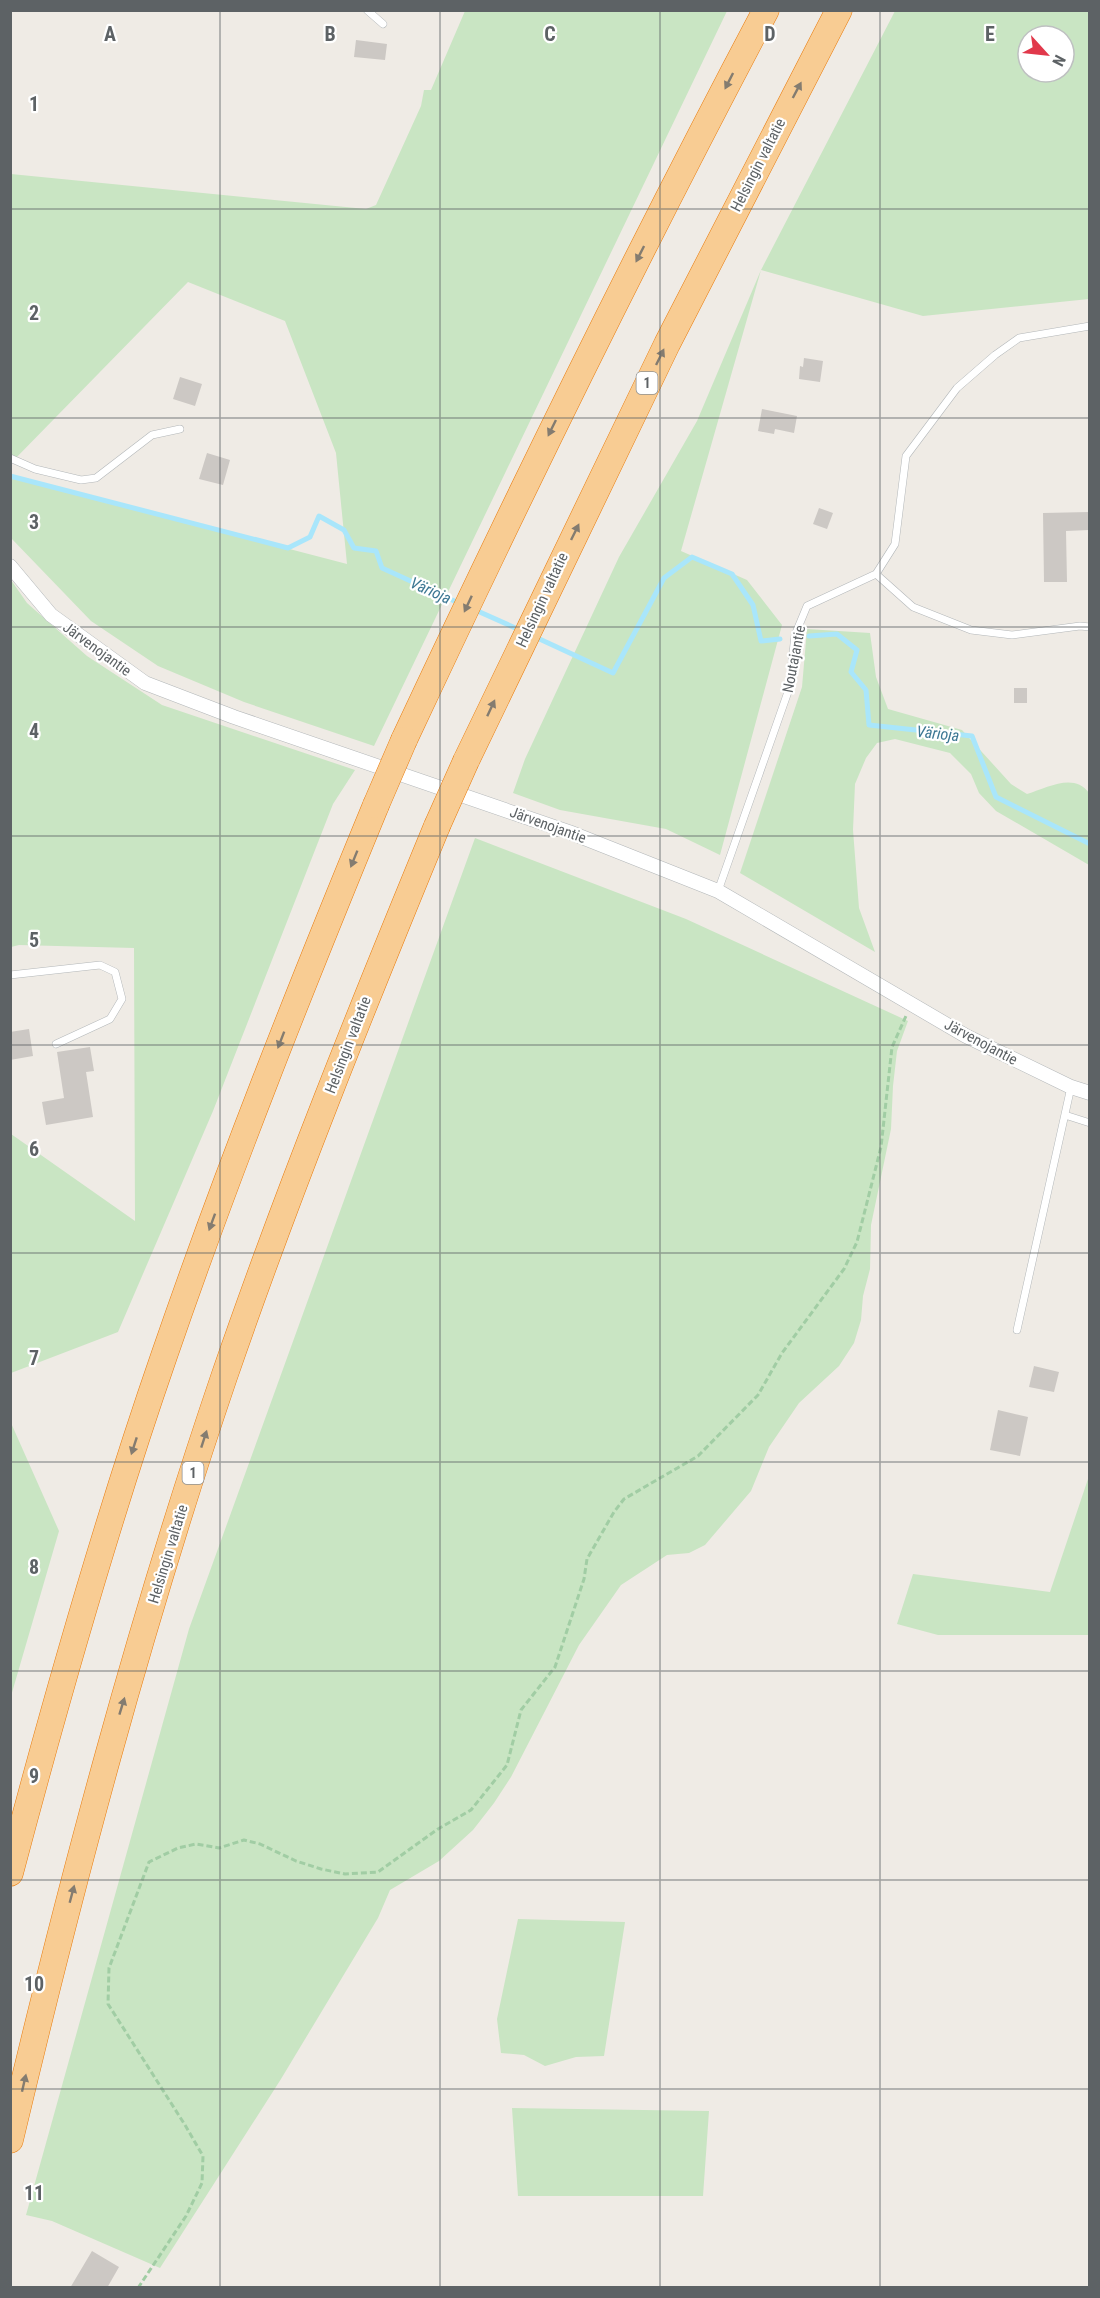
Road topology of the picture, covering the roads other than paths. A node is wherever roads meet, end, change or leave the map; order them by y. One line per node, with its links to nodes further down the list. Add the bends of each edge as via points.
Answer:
1 (367, 10): 4 (lane)
2 (766, 10): 19 (highway, one-way to 19, bridge, via 503,528 404,740 296,1001 164,1357 104,1539)
3 (839, 10): 20 (highway, Helsingin valtatie / 1, one-way to 3, bridge, via 118,1717 166,1556 224,1378 351,1034 466,761 667,344)
4 (383, 24)
5 (1089, 326): 9 (lane, via 1019,338 957,388 906,456 895,544)
6 (180, 429): 7 (lane, via 152,435 96,478 81,480 35,469)
7 (10, 458)
8 (10, 566): 11 (street, Järvenojantie, via 51,615 145,683 569,832)
9 (876, 574): 10 (lane, via 912,607 971,630 1012,635); 11 (lane, Noutajantie, via 807,606 795,635 789,689)
10 (1089, 627)
11 (718, 891): 14 (street, Järvenojantie, via 966,1036)
12 (10, 975): 13 (lane, via 100,965 115,972 122,999 110,1019)
13 (56, 1044)
14 (1071, 1087): 15 (street, Järvenojantie); 16 (lane)
15 (1089, 1093)
16 (1065, 1115): 17 (lane); 18 (lane)
17 (1089, 1123)
18 (1017, 1330)
19 (10, 1873)
20 (10, 2140)

